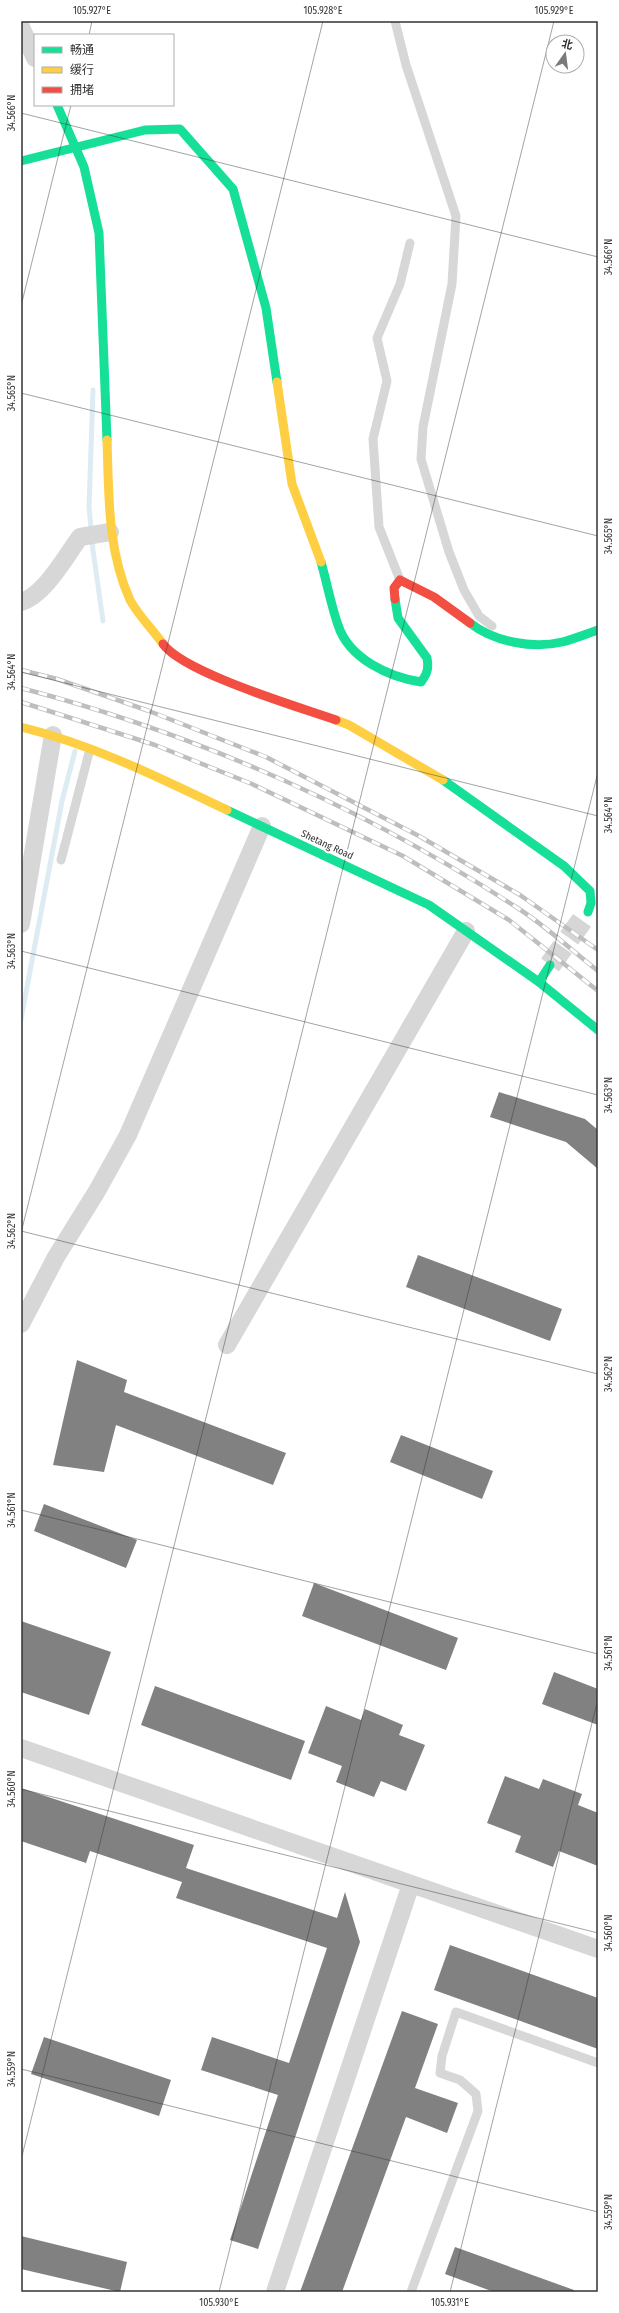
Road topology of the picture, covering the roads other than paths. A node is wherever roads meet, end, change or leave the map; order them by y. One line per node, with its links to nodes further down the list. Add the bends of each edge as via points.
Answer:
1 (395, 21): 12 (lane, via 406,65 456,216 452,284 423,427 421,459 448,552 464,590 479,616)
2 (21, 27): 3 (street)
3 (34, 56)
4 (57, 106): 5 (street)
5 (77, 147): 6 (street); 8 (street, via 99,233); 9 (street, via 145,130 180,129 232,189 266,308 292,484 322,561 338,626 353,650 376,666 403,679 420,682 428,675 430,666 427,657 397,617 394,588)
6 (21, 160)
7 (410, 243): 9 (lane, via 400,284 377,338 387,381 372,439 379,527)
8 (106, 532): 10 (street, via 80,536 54,574 36,594); 18 (street, via 131,601 169,652 212,675 349,725 451,785 564,866 590,891 591,903)
9 (400, 580): 12 (street, via 434,597 476,628)
10 (21, 602)
11 (598, 630): 12 (street, via 562,642 532,645)
12 (504, 639)
13 (21, 728): 14 (street, Shetang Road)
14 (53, 735): 15 (street, Shetang Road); 19 (street)
15 (90, 749): 16 (street, Shetang Road, via 129,763); 17 (lane)
16 (262, 826): 20 (street, Shetang Road, via 429,905); 24 (street, via 128,1135 56,1257)
17 (61, 860)
18 (588, 912)
19 (21, 924)
20 (466, 932): 22 (street, Shetang Road); 25 (street)
21 (550, 965): 22 (street)
22 (539, 982): 23 (street, Shetang Road)
23 (598, 1030)
24 (21, 1324)
25 (227, 1345)
26 (21, 1748): 27 (street)
27 (411, 1884): 28 (street); 30 (street)
28 (598, 1949)
29 (598, 2063): 31 (lane, via 456,2012 442,2056 440,2072 460,2080 476,2094 478,2111)
30 (275, 2292)
31 (411, 2292)

